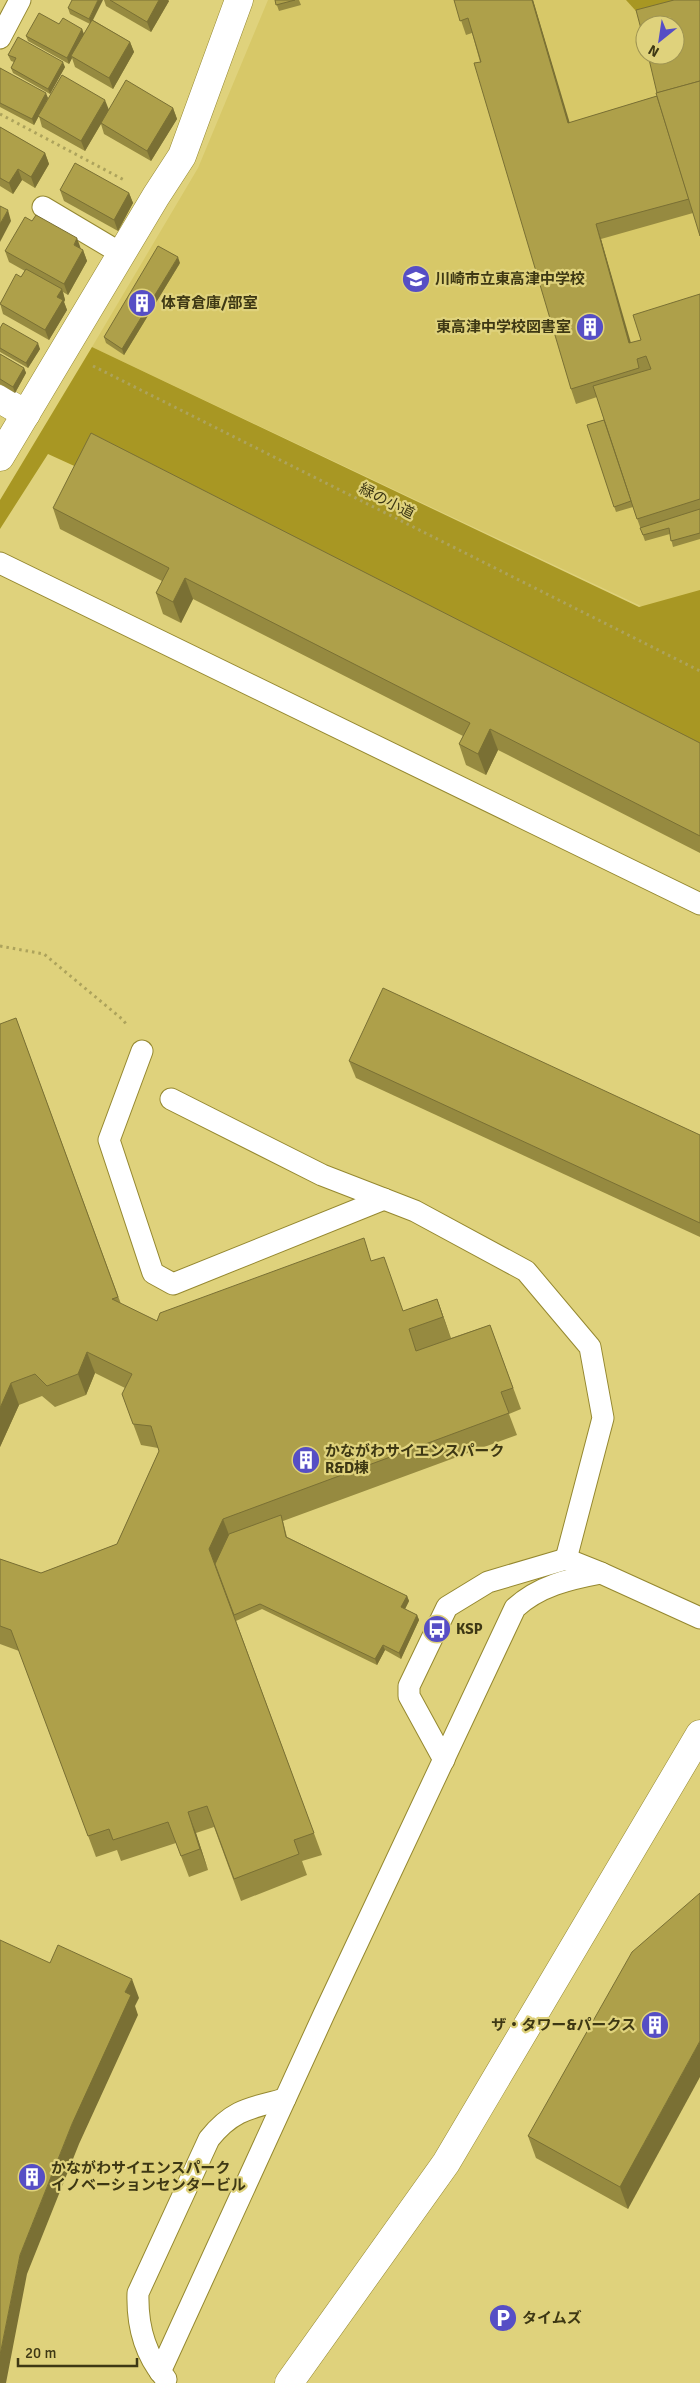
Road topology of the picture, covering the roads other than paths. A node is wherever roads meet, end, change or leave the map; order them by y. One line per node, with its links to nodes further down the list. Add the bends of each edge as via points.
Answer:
1 (20, 0): 3 (lane)
2 (239, 0): 5 (street, via 182,156)
3 (0, 38)
4 (43, 208): 5 (lane)
5 (122, 254): 7 (street)
6 (0, 399): 7 (street)
7 (26, 414): 8 (street)
8 (0, 457)
9 (0, 563): 10 (lane)
10 (700, 904)
11 (142, 1050): 13 (lane, via 109,1140 153,1273 173,1284)
12 (171, 1099): 13 (lane, via 322,1175)
13 (384, 1199): 14 (lane, via 414,1211 526,1271 590,1347 603,1418)
14 (566, 1559): 15 (lane); 18 (lane, via 488,1582 447,1607 409,1686 410,1696)
15 (601, 1573): 16 (lane); 18 (lane, via 549,1586 515,1608)
16 (700, 1618)
17 (700, 1734): 21 (street, via 446,2163)
18 (444, 1760): 19 (lane)
19 (285, 2099): 20 (lane); 20 (lane, via 243,2110 223,2122 209,2139 138,2293 137,2319 146,2347)
20 (164, 2378)
21 (289, 2383)

